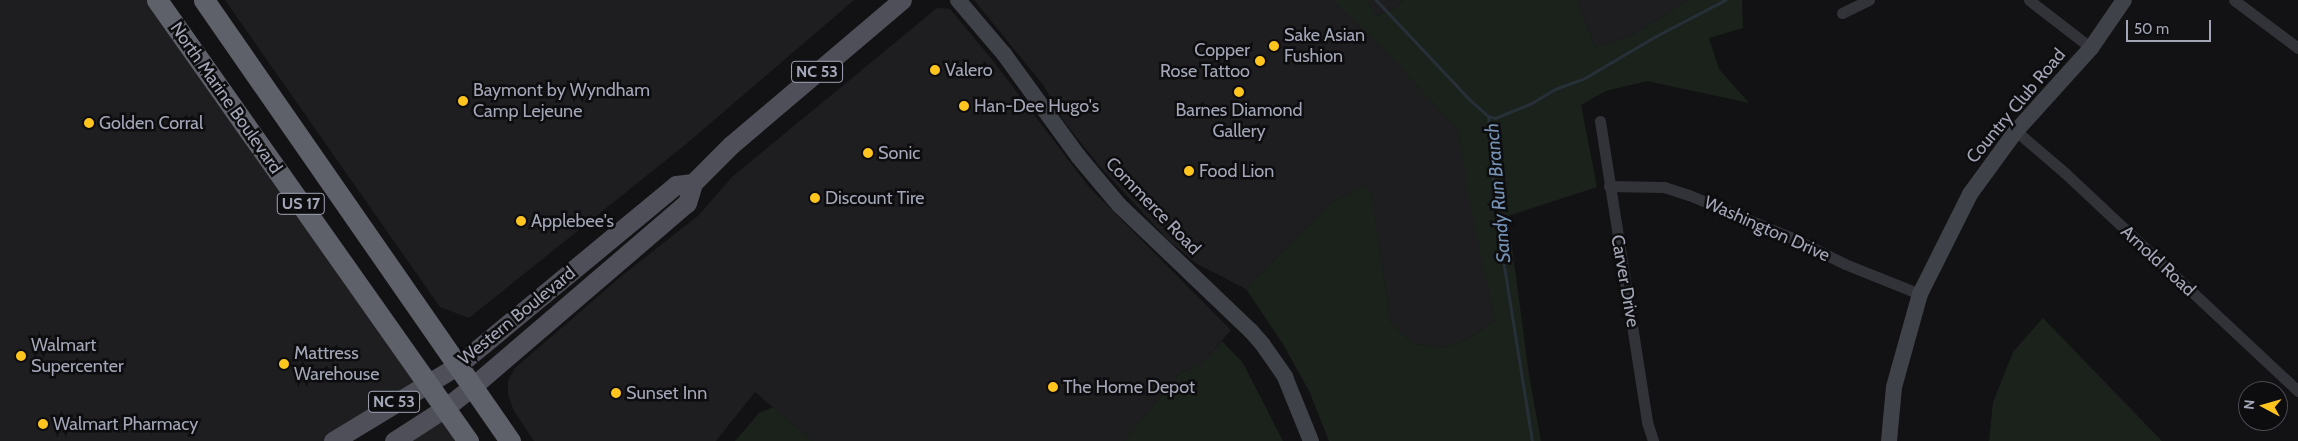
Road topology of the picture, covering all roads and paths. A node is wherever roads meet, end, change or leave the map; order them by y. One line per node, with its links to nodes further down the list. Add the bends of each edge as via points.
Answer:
1 (157, 0): 18 (highway, North Marine Boulevard / US 17)
2 (204, 0): 17 (highway, North Marine Boulevard / US 17)
3 (902, 0): 14 (main road, Western Boulevard / NC 53, via 732,145)
4 (958, 0): 26 (street, Commerce Road, via 1004,54 1078,156 1119,204 1251,331 1285,378)
5 (1869, 0): 9 (street)
6 (2029, 0): 10 (street)
7 (2124, 0): 10 (street, Country Club Road)
8 (2234, 0): 11 (street)
9 (1842, 13)
10 (2090, 48): 13 (street, Country Club Road)
11 (2298, 48)
12 (1600, 121): 15 (street, Carver Drive)
13 (2016, 131): 16 (street, Country Club Road, via 1970,194); 20 (street, Arnold Road)
14 (694, 183): 17 (main road, Western Boulevard / NC 53, via 676,185); 19 (main road, Western Boulevard / NC 53, via 687,203)
15 (1609, 186): 16 (street, Washington Drive, via 1664,188 1689,195); 27 (street, Carver Drive, via 1647,422)
16 (1920, 294): 28 (street, Country Club Road, via 1894,387)
17 (457, 366): 18 (main road, Western Boulevard / NC 53); 19 (highway, North Marine Boulevard / US 17)
18 (426, 382): 21 (highway, North Marine Boulevard / US 17); 22 (main road, Western Boulevard / NC 53)
19 (472, 387): 21 (main road, Western Boulevard / NC 53); 25 (highway, North Marine Boulevard / US 17)
20 (2298, 391)
21 (445, 408): 23 (main road, Western Boulevard / NC 53); 24 (highway, North Marine Boulevard / US 17)
22 (333, 441)
23 (394, 441)
24 (468, 441)
25 (510, 441)
26 (1311, 441)
27 (1653, 441)
28 (1889, 441)

